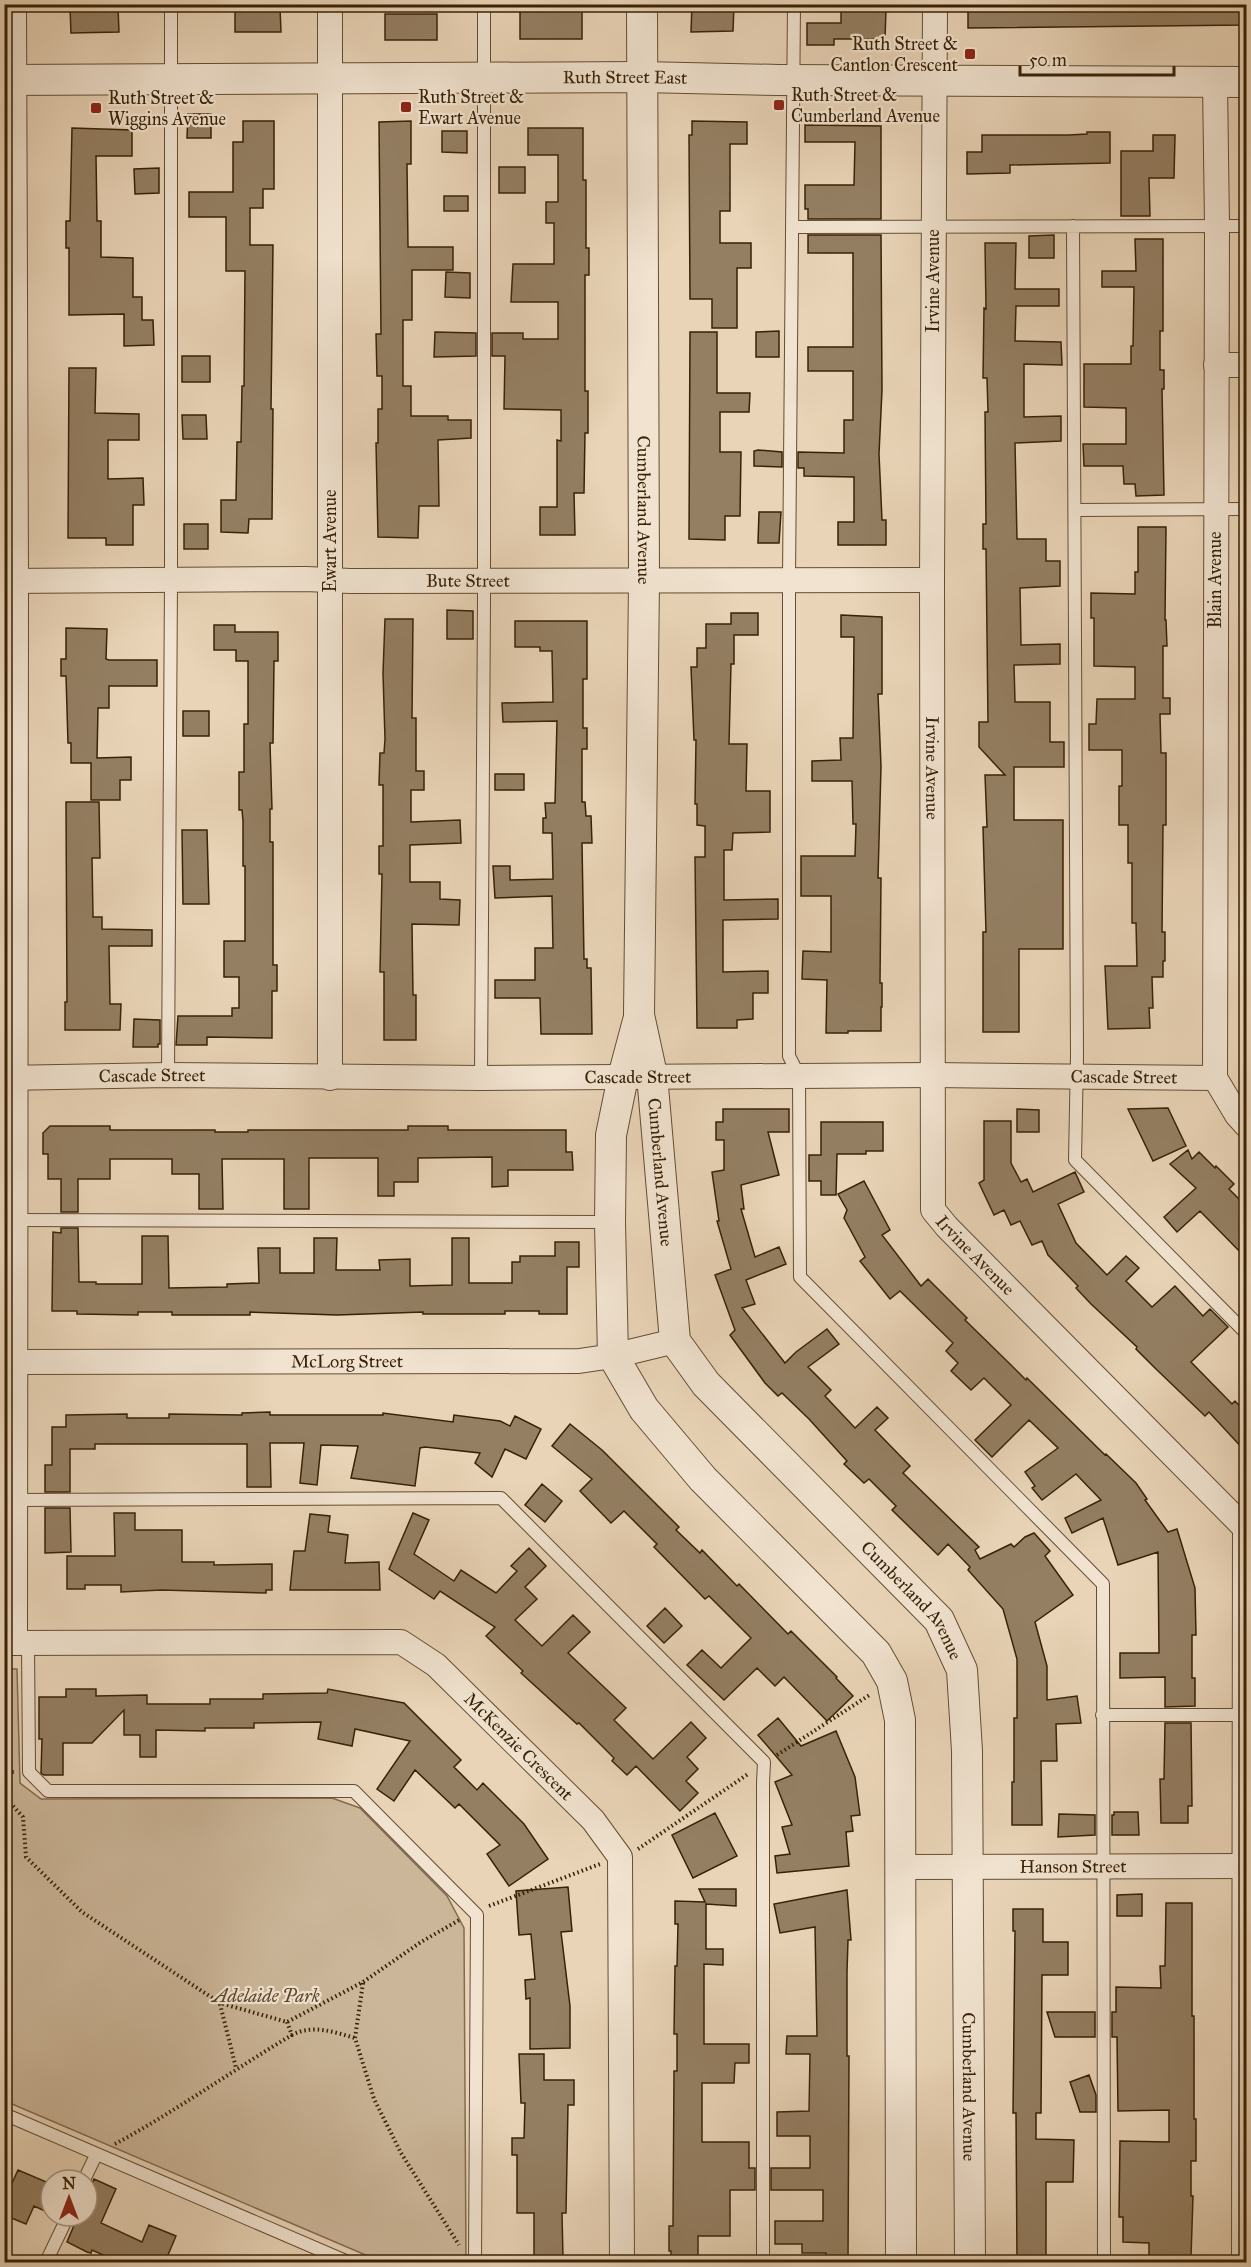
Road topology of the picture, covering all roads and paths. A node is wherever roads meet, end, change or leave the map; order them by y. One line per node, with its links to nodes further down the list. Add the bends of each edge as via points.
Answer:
1 (14, 4): 10 (street)
2 (171, 4): 11 (lane)
3 (330, 4): 12 (street, Ewart Avenue)
4 (484, 4): 9 (lane)
5 (642, 4): 8 (street, Cumberland Avenue)
6 (794, 4): 13 (lane)
7 (935, 4): 14 (street, Irvine Avenue)
8 (642, 77): 9 (street, Ruth Street East); 13 (street, Ruth Street East); 33 (street, Cumberland Avenue)
9 (484, 79): 12 (street, Ruth Street East); 32 (lane)
10 (9, 80): 11 (street, Ruth Street East); 31 (street)
11 (170, 80): 12 (street, Ruth Street East); 28 (lane)
12 (330, 80): 29 (street, Ewart Avenue)
13 (795, 80): 14 (street, Ruth Street East); 21 (lane)
14 (934, 80): 15 (street, Ruth Street East); 17 (street, Irvine Avenue)
15 (1215, 82): 16 (street, Ruth Street East); 19 (street, Blain Avenue)
16 (1246, 82)
17 (933, 226): 18 (lane); 21 (lane); 30 (street, Irvine Avenue)
18 (1073, 226): 19 (lane); 25 (lane)
19 (1217, 226): 20 (lane); 22 (street, Blain Avenue)
20 (1246, 226)
21 (793, 227): 27 (lane)
22 (1216, 365): 23 (street); 26 (street, Blain Avenue)
23 (1246, 365)
24 (1246, 509): 26 (lane)
25 (1075, 510): 26 (lane); 36 (lane)
26 (1215, 510): 44 (street, Blain Avenue)
27 (789, 579): 30 (street, Bute Street); 33 (street, Bute Street); 39 (lane, via 789,1056)
28 (171, 580): 29 (street, Bute Street); 31 (street, Bute Street); 37 (lane)
29 (330, 580): 32 (street, Bute Street); 42 (street, Ewart Avenue)
30 (932, 580): 35 (street, Irvine Avenue)
31 (10, 581): 41 (street)
32 (484, 581): 33 (street, Bute Street); 43 (lane)
33 (644, 581): 34 (street, Cumberland Avenue)
34 (639, 1015): 38 (street, Cumberland Avenue); 40 (street, Cumberland Avenue)
35 (932, 1075): 36 (street, Cascade Street); 39 (street, Cascade Street); 56 (street, Irvine Avenue, via 933,1210 1245,1528)
36 (1077, 1075): 44 (street, Cascade Street); 48 (lane, via 1075,1160)
37 (168, 1076): 41 (street, Cascade Street); 42 (street, Cascade Street)
38 (652, 1076): 39 (street, Cascade Street); 40 (street, Cascade Street); 49 (street, Cumberland Avenue)
39 (799, 1076): 55 (lane, via 800,1277 1103,1584)
40 (622, 1077): 43 (street, Cascade Street); 47 (street, Cumberland Avenue, via 611,1135)
41 (9, 1078): 46 (street)
42 (330, 1078): 43 (street, Cascade Street)
43 (481, 1078)
44 (1215, 1078): 45 (street)
45 (1246, 1125)
46 (9, 1220): 47 (lane); 51 (street)
47 (610, 1222): 50 (street, Cumberland Avenue)
48 (1246, 1332)
49 (675, 1341): 50 (street, McLorg Street); 61 (street, Cumberland Avenue, via 706,1384 939,1620 962,1670)
50 (613, 1356): 51 (street, McLorg Street, via 579,1361); 63 (street, Cumberland Avenue, via 644,1409 703,1479 876,1653 892,1681 900,1720)
51 (15, 1362): 52 (street)
52 (10, 1499): 53 (street); 57 (lane, via 501,1498)
53 (16, 1642): 59 (street, McKenzie Crescent, via 401,1642 436,1665 593,1820); 64 (lane, via 29,1772 48,1791 354,1791)
54 (880, 1688): 57 (path)
55 (1102, 1715): 56 (lane); 60 (lane)
56 (1246, 1715): 62 (street, Irvine Avenue)
57 (764, 1762): 59 (path); 79 (lane)
58 (4, 1796): 66 (path, via 24,1817 26,1857 82,1912)
59 (620, 1857): 64 (path); 78 (street)
60 (1102, 1865): 61 (street, Hanson Street); 62 (street, Hanson Street); 82 (lane)
61 (968, 1866): 63 (street, Hanson Street); 81 (street, Cumberland Avenue)
62 (1246, 1866): 83 (street, Irvine Avenue)
63 (899, 1867): 80 (street, Cumberland Avenue)
64 (473, 1912): 65 (path); 75 (lane, via 477,1914)
65 (363, 1982): 67 (path); 69 (path)
66 (220, 2003): 67 (path); 70 (path)
67 (287, 2022): 68 (path)
68 (292, 2035): 69 (path, via 302,2030 327,2030); 70 (path)
69 (354, 2038): 75 (path, via 374,2099 401,2153 462,2250)
70 (236, 2068): 72 (path, via 141,2131)
71 (4, 2114): 72 (lane)
72 (96, 2155): 73 (lane); 77 (lane)
73 (90, 2168)
74 (62, 2228): 76 (lane)
75 (475, 2260)
76 (46, 2262)
77 (348, 2262)
78 (622, 2262)
79 (763, 2262)
80 (901, 2262)
81 (970, 2262)
82 (1104, 2262)
83 (1244, 2262)

